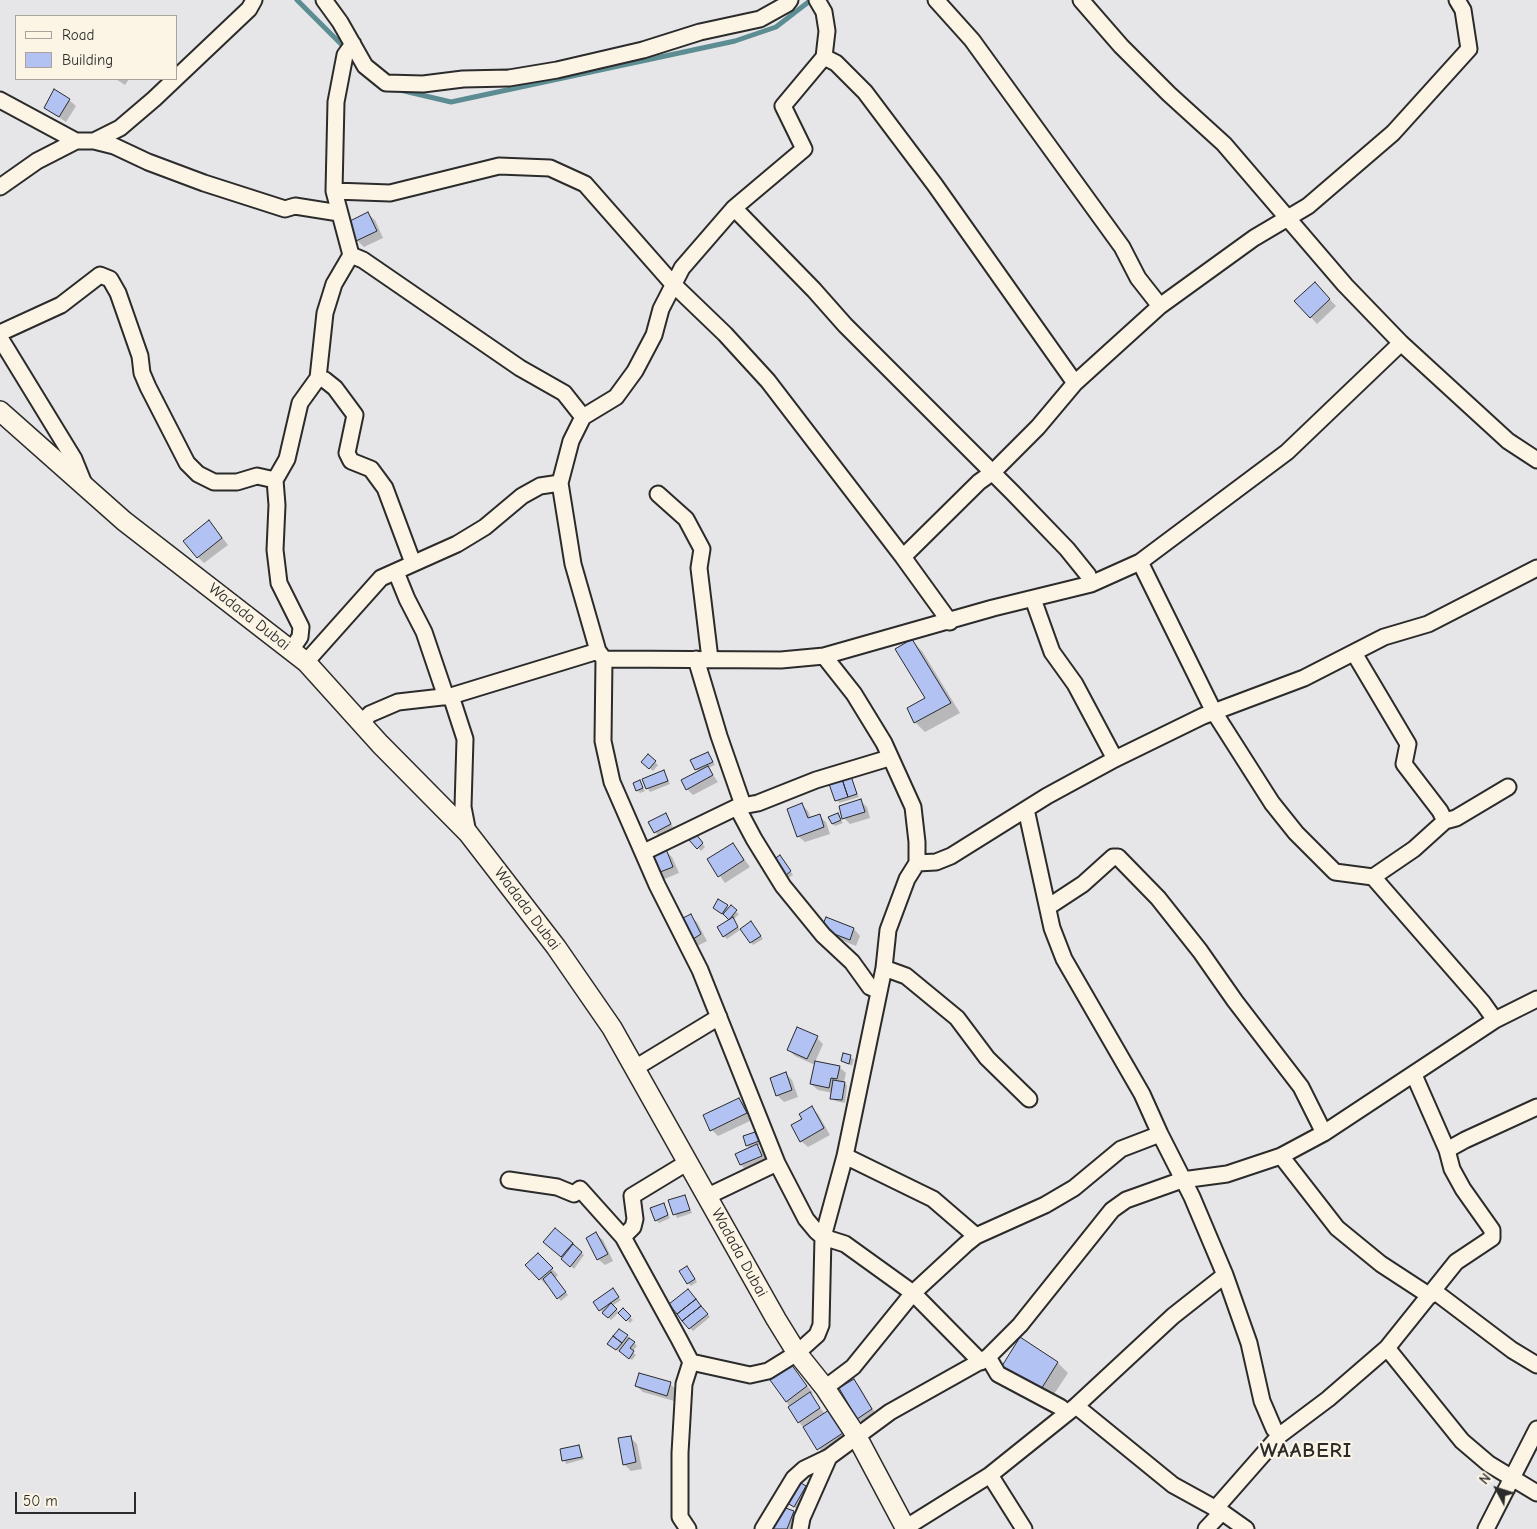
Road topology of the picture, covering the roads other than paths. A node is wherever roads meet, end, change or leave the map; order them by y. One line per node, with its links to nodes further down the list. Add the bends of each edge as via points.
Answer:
1 (254, 0): 10 (street, via 249,9)
2 (324, 0): 8 (street)
3 (790, 0): 8 (street, via 760,19 700,32 643,50 509,78 423,84 386,83 365,66)
4 (817, 0): 9 (street, via 824,12 827,31)
5 (936, 0): 22 (street, via 972,40 1122,247 1138,278)
6 (1081, 0): 19 (street, via 1121,46 1224,144)
7 (1457, 0): 19 (street, via 1464,10 1469,48 1393,133 1314,201)
8 (353, 44): 16 (street, via 345,55 336,102)
9 (824, 57): 17 (street, via 783,106 804,149); 27 (street, via 836,62 865,92)
10 (178, 76)
11 (174, 80): 14 (street, via 120,128)
12 (0, 100): 13 (street)
13 (76, 141): 14 (street); 15 (street)
14 (94, 141): 18 (street, via 114,146 204,184 285,209 295,206)
15 (0, 187)
16 (334, 191): 18 (street); 21 (street, via 390,193 498,166 550,168 585,184)
17 (734, 208): 21 (street, via 682,268); 31 (street, via 845,325)
18 (339, 213): 20 (street)
19 (1288, 217): 22 (street); 25 (street, via 1345,285)
20 (352, 255): 26 (street, via 334,284 325,313); 29 (street, via 520,368 564,393)
21 (673, 284): 29 (street, via 654,335 635,371 616,397); 36 (street, via 768,381)
22 (1160, 306): 27 (street)
23 (0, 333): 32 (street, via 61,305 100,275 110,279 134,338 148,387 187,462 198,474 214,482 237,482 257,476)
24 (0, 338): 34 (street, via 74,459)
25 (1401, 344): 30 (street, via 1508,442); 37 (street, via 1287,452)
26 (318, 378): 32 (street, via 300,403 287,459); 38 (street, via 335,388 355,416 346,453 351,461 371,469 385,488)
27 (1075, 383): 31 (street)
28 (0, 411): 34 (street, Wadada Dubai)
29 (584, 416): 33 (street, via 571,441)
30 (1537, 460)
31 (993, 472): 36 (street); 41 (street, via 1067,549 1088,574)
32 (274, 480): 44 (street, via 279,584 301,627 300,637)
33 (560, 483): 38 (street, via 540,486 457,544); 46 (street, via 573,564)
34 (86, 488): 44 (street, Wadada Dubai)
35 (658, 494): 48 (street, via 686,519 702,550 699,568)
36 (903, 557): 43 (street)
37 (1140, 562): 41 (street); 51 (street)
38 (413, 563): 40 (street)
39 (1537, 568): 45 (street, via 1428,624 1384,637)
40 (396, 572): 49 (street, via 381,578); 50 (street, via 424,632)
41 (1091, 584): 42 (street)
42 (1033, 599): 43 (street); 54 (street, via 1052,652 1075,684)
43 (950, 622): 47 (street)
44 (291, 650): 49 (street, Wadada Dubai)
45 (1354, 653): 51 (street, via 1304,678); 58 (street, via 1408,744 1404,764)
46 (601, 655): 48 (street); 50 (street, via 547,665); 60 (street, via 603,741 612,782)
47 (824, 656): 48 (street, via 781,660); 53 (street, via 854,694 884,743)
48 (703, 659): 56 (street, via 719,736)
49 (306, 662): 52 (street, Wadada Dubai)
50 (448, 697): 52 (street, via 398,702 370,714); 59 (street, via 465,739 462,807)
51 (1214, 712): 54 (street); 62 (street, via 1248,769 1296,833 1335,872)
52 (362, 722): 59 (street, Wadada Dubai)
53 (889, 758): 56 (street, via 816,780 758,803); 61 (street, via 913,808)
54 (1115, 759): 57 (street)
55 (1508, 787): 58 (street, via 1456,818)
56 (740, 806): 60 (street); 65 (street, via 754,839 783,886 823,935 852,962 870,987)
57 (1026, 809): 61 (street, via 951,856 936,862); 63 (street)
58 (1445, 821): 62 (street, via 1414,849)
59 (468, 833): 69 (street, Wadada Dubai, via 556,946)
60 (644, 852): 67 (street)
61 (916, 863): 64 (street, via 888,930)
62 (1373, 877): 68 (street)
63 (1048, 907): 73 (street, via 1083,884 1113,857 1118,857 1158,898 1200,951 1301,1087); 74 (street, via 1064,959 1142,1094)
64 (884, 968): 65 (street); 71 (street, via 906,976 957,1018 988,1058)
65 (879, 991): 76 (street)
66 (1537, 999): 68 (street)
67 (719, 1017): 69 (street); 79 (street)
68 (1495, 1020): 70 (street)
69 (635, 1068): 78 (street, Wadada Dubai)
70 (1414, 1075): 73 (street); 75 (street)
71 (1029, 1099)
72 (1537, 1107): 75 (street)
73 (1324, 1133): 77 (street)
74 (1160, 1134): 81 (street); 83 (street, via 1121,1149 1074,1188 1045,1205)
75 (1447, 1150): 88 (street, via 1462,1189 1492,1230 1492,1238 1456,1262)
76 (845, 1156): 83 (street, via 933,1199); 85 (street)
77 (1281, 1156): 81 (street, via 1227,1174); 88 (street, via 1342,1233 1381,1264)
78 (688, 1162): 82 (street, Wadada Dubai); 84 (street, via 632,1196 635,1219 633,1227)
79 (776, 1162): 82 (street); 85 (street, via 806,1219)
80 (509, 1180): 84 (street, via 557,1187 574,1194 580,1189)
81 (1182, 1180): 86 (street); 91 (street, via 1126,1200 1112,1210 1020,1325)
82 (708, 1196): 90 (street, Wadada Dubai)
83 (976, 1236): 87 (street)
84 (623, 1237): 92 (street)
85 (823, 1237): 87 (street, via 845,1244); 90 (street, via 821,1325 817,1335)
86 (1226, 1275): 95 (street, via 1173,1316); 98 (street, via 1249,1343 1262,1401)
87 (913, 1293): 91 (street); 94 (street, via 853,1367)
88 (1432, 1294): 89 (street); 93 (street)
89 (1387, 1348): 98 (street); 101 (street, via 1462,1441)
90 (797, 1353): 92 (street, via 768,1372 750,1375); 94 (street, Wadada Dubai)
91 (984, 1360): 95 (street, via 998,1374 1060,1407); 97 (street, via 890,1412)
92 (691, 1362): 104 (street, via 684,1384 680,1453 680,1517)
93 (1537, 1365)
94 (825, 1388): 97 (street, Wadada Dubai)
95 (1072, 1409): 100 (street); 103 (street, via 1172,1485)
96 (1537, 1430): 101 (street)
97 (856, 1435): 99 (street); 107 (street, Wadada Dubai)
98 (1280, 1435): 103 (street)
99 (829, 1457): 105 (street, via 804,1469 794,1478); 106 (street)
100 (990, 1475): 107 (street); 108 (street)
101 (1513, 1479): 102 (street); 111 (street)
102 (1537, 1492)
103 (1218, 1510): 109 (street); 110 (street)
104 (688, 1529)
105 (763, 1529)
106 (800, 1529)
107 (905, 1529)
108 (1024, 1529)
109 (1206, 1529)
110 (1246, 1529)
111 (1486, 1529)

